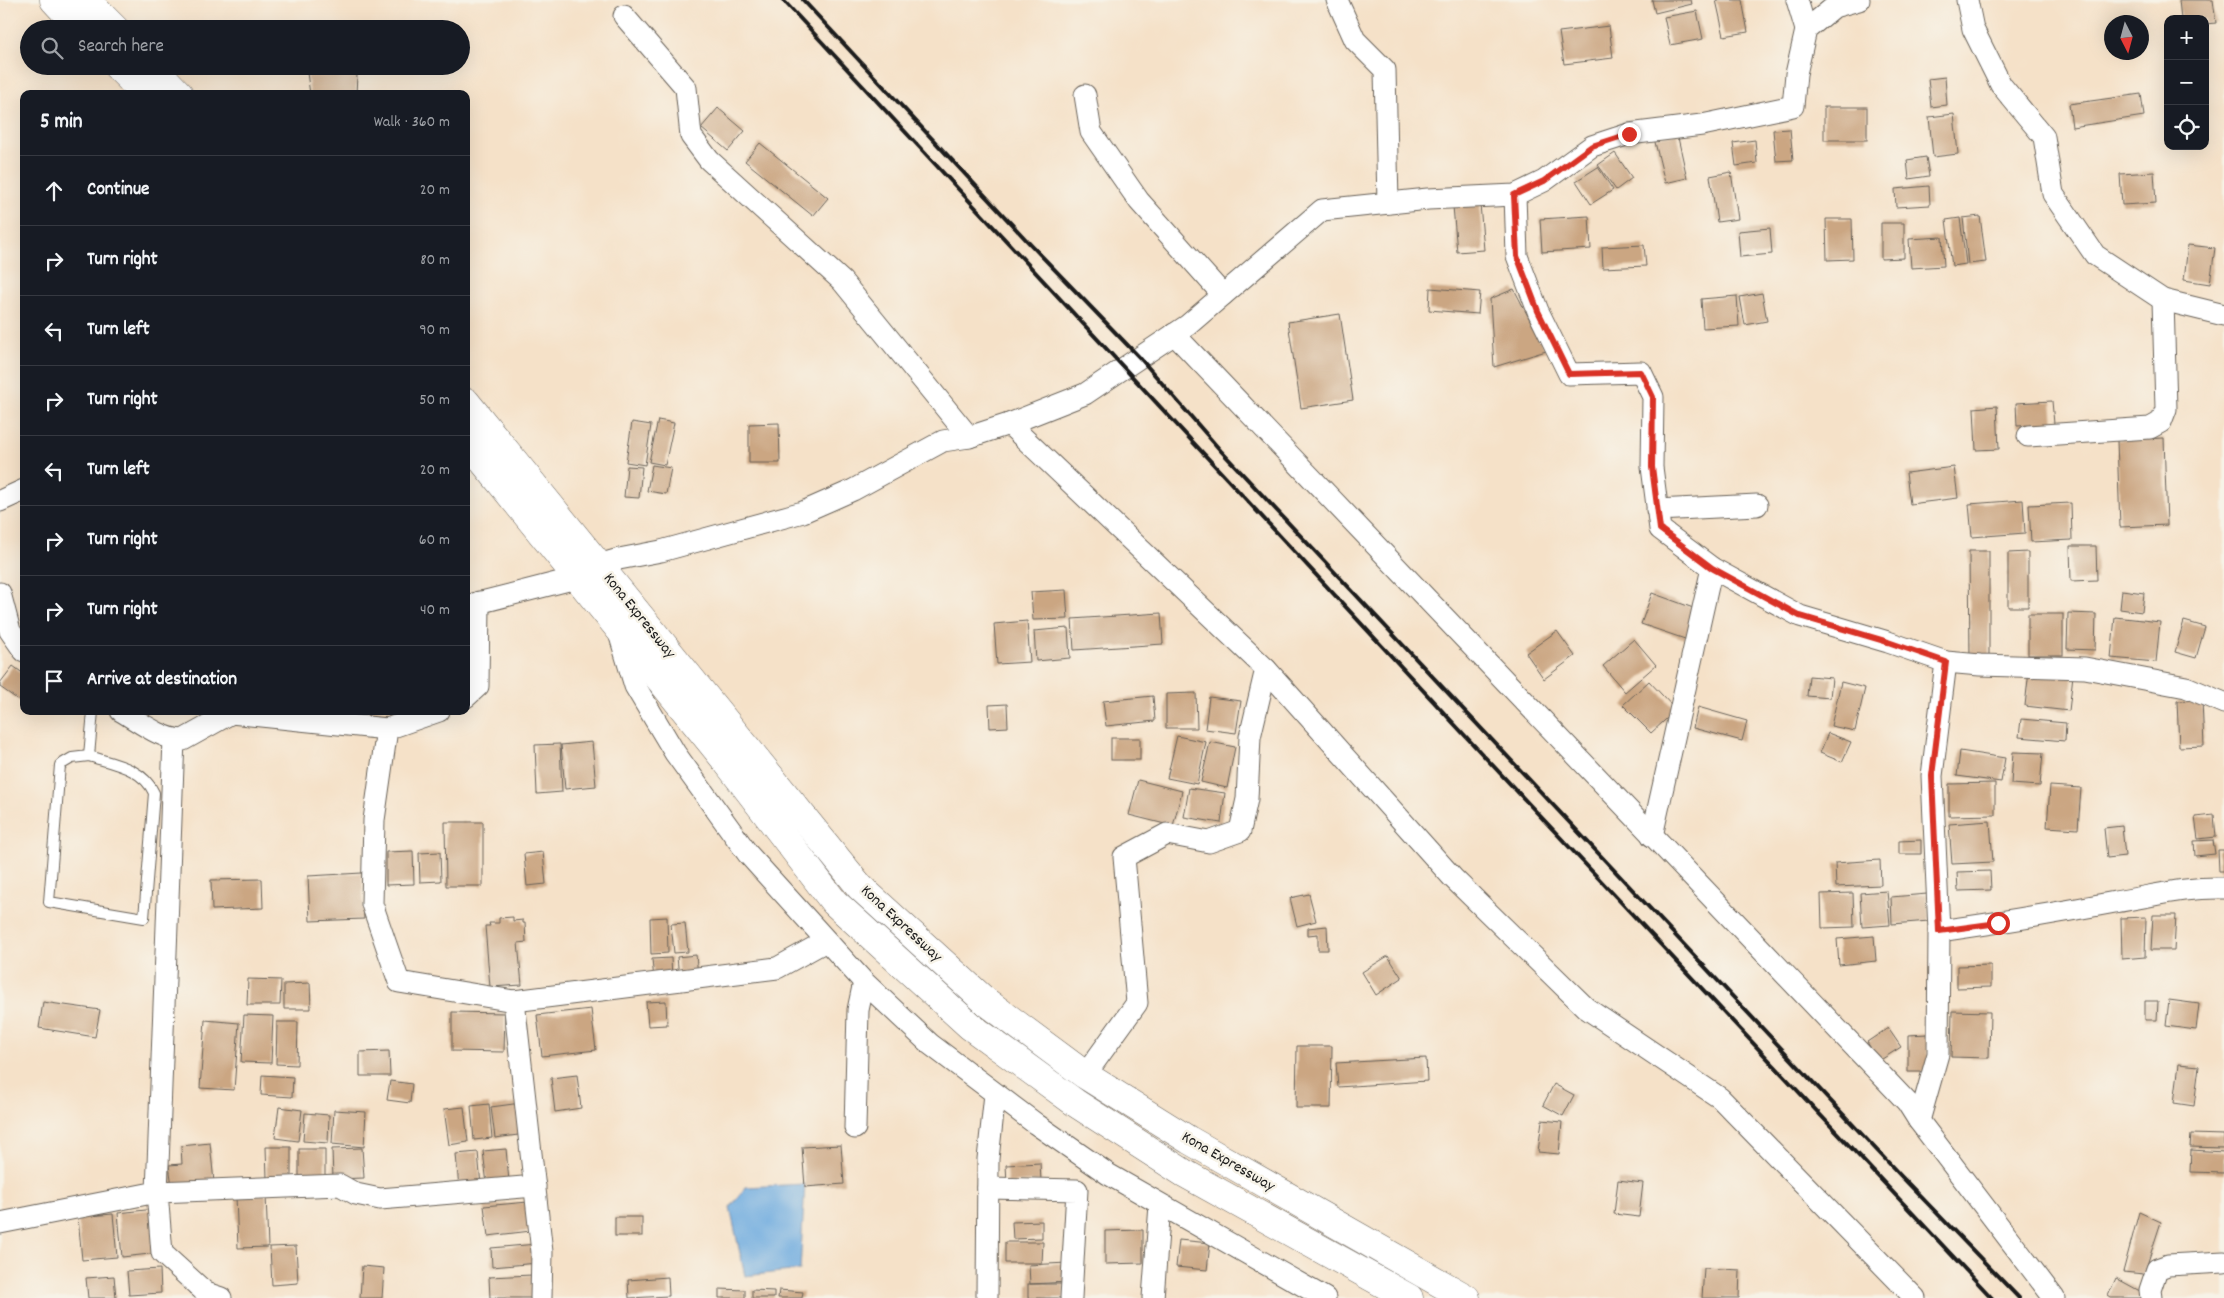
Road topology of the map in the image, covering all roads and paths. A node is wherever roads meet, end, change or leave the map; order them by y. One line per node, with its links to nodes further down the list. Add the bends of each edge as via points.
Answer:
1 (54, 0): 8 (highway)
2 (86, 0): 9 (highway)
3 (1337, 0): 17 (street, via 1355,40 1385,70)
4 (1797, 0): 10 (street)
5 (1859, 0): 10 (street, via 1834,7)
6 (1967, 0): 19 (street, via 1973,29 2001,85 2044,137 2053,194 2095,255)
7 (624, 16): 25 (street, via 686,88 691,136 709,160 842,281)
8 (73, 20)
9 (105, 20)
10 (1806, 30): 16 (street, via 1793,106 1702,125 1629,134 1592,146 1544,181)
11 (126, 75): 13 (highway)
12 (161, 75): 14 (highway)
13 (141, 90)
14 (175, 90)
15 (1085, 95): 18 (street, via 1091,132 1139,201)
16 (1514, 195): 17 (street); 30 (street, via 1517,256 1538,311 1569,374 1641,372 1653,397 1652,467)
17 (1388, 203): 18 (street, via 1322,210)
18 (1222, 295): 21 (street)
19 (2163, 300): 20 (street); 24 (street, via 2166,409 2161,422 2150,428)
20 (2224, 315)
21 (1174, 334): 23 (street, via 1085,394); 49 (street)
22 (470, 408): 32 (highway, Kona Expressway)
23 (1009, 424): 25 (street); 38 (street)
24 (2028, 436)
25 (969, 437): 32 (street, via 943,441 853,490 803,512)
26 (470, 444): 32 (highway, Kona Expressway)
27 (20, 492): 28 (street)
28 (0, 501)
29 (1756, 505): 30 (street)
30 (1657, 510): 31 (street, via 1660,529)
31 (1712, 568): 37 (street, via 1800,616); 49 (street)
32 (587, 571): 34 (street); 35 (highway, Kona Expressway); 55 (highway, Kona Expressway, via 860,887 984,1000)
33 (0, 593): 36 (street, via 10,631)
34 (473, 604): 39 (street, via 478,686)
35 (618, 629): 52 (street, via 634,686 674,753 748,854); 71 (highway, Kona Expressway, via 726,761 834,902 970,1026 1077,1104 1184,1173)
36 (20, 645)
37 (1946, 662): 40 (street, via 2085,668 2186,687); 51 (street, via 1932,776)
38 (1266, 669): 55 (street, via 1250,737 1248,799 1240,831 1209,842 1167,834 1124,857 1137,1003); 73 (street, via 1453,878 1586,1008 1720,1098)
39 (470, 694)
40 (2224, 703)
41 (93, 715): 48 (lane)
42 (129, 715): 47 (street)
43 (228, 715): 47 (street, via 184,740)
44 (260, 715): 46 (street)
45 (427, 715): 46 (street)
46 (387, 729): 54 (street, via 374,820 372,904 399,982)
47 (174, 739): 61 (street)
48 (89, 756): 48 (lane, via 72,758 60,765 49,902 144,918 154,793 140,774)
49 (1652, 836): 57 (street, via 1906,1102)
50 (2224, 888): 51 (street, via 2167,891)
51 (1939, 931): 57 (street, via 1938,1054)
52 (826, 941): 53 (street); 54 (street, via 777,968)
53 (864, 982): 56 (street, via 930,1044); 58 (street, via 858,1010)
54 (514, 1001): 59 (street)
55 (1085, 1075): 72 (highway, Kona Expressway, via 1189,1140)
56 (995, 1094): 60 (street); 62 (street, via 1108,1174)
57 (1919, 1121): 74 (street)
58 (855, 1128)
59 (535, 1186): 61 (street, via 380,1198 356,1194 340,1185); 66 (street, via 542,1252)
60 (988, 1188): 67 (street); 68 (street, via 1077,1190)
61 (157, 1192): 63 (street); 65 (street, via 162,1253 206,1293)
62 (1160, 1205): 69 (street); 70 (street)
63 (0, 1224)
64 (2224, 1262): 75 (street, via 2168,1265 2157,1269 2150,1290)
65 (221, 1298)
66 (542, 1298)
67 (987, 1298)
68 (1071, 1298)
69 (1153, 1298)
70 (1325, 1298)
71 (1408, 1298)
72 (1466, 1298)
73 (1915, 1298)
74 (2054, 1298)
75 (2151, 1298)

